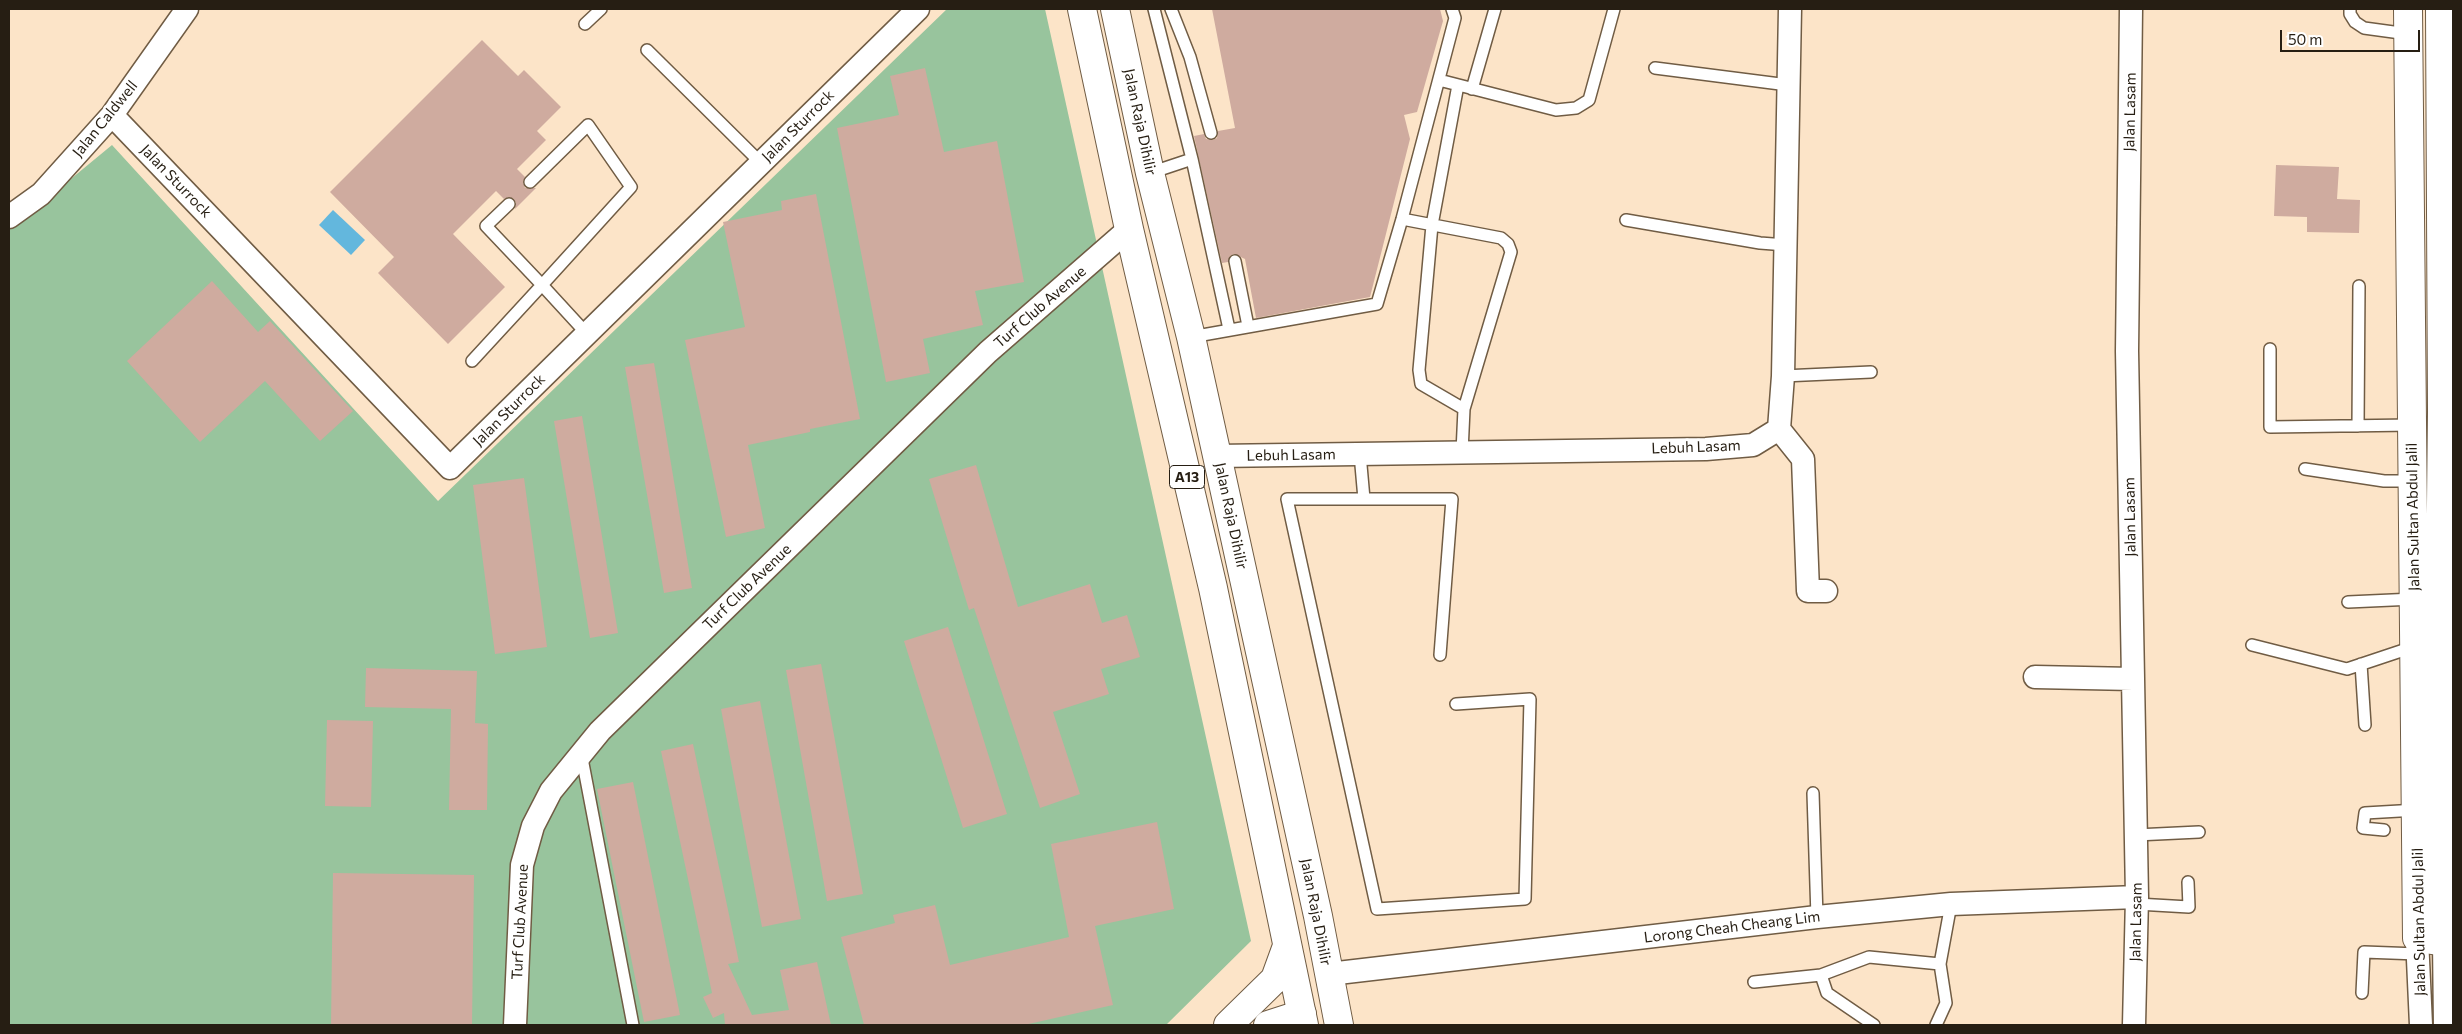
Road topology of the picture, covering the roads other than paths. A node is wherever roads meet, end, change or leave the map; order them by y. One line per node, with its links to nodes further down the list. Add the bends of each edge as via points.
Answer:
1 (187, 9): 23 (street, Jalan Caldwell)
2 (601, 9): 16 (lane)
3 (918, 9): 26 (street, Jalan Sturrock)
4 (1082, 9): 27 (main road, A13)
5 (1113, 9): 27 (main road, via 1103,32); 28 (main road, Jalan Raja Dihilir / A13)
6 (1154, 9): 25 (lane)
7 (1171, 9): 24 (lane, via 1190,57)
8 (1452, 9): 19 (lane, via 1455,18)
9 (1495, 9): 22 (lane)
10 (1614, 9): 22 (lane, via 1589,100 1576,108 1556,110)
11 (1790, 9): 21 (street)
12 (2131, 9): 68 (street, Jalan Lasam, via 2127,351)
13 (2350, 9): 15 (lane, via 2355,22 2364,28)
14 (2440, 9): 49 (main road, Jalan Sultan Abdul Jalil)
15 (2408, 22): 50 (main road, Jalan Sultan Abdul Jalil)
16 (585, 24)
17 (647, 50): 26 (lane)
18 (1655, 68): 21 (lane)
19 (1439, 80): 20 (lane); 32 (lane)
20 (1458, 85): 22 (lane); 34 (lane)
21 (1788, 85): 36 (street)
22 (1472, 89)
23 (112, 115): 31 (street, Jalan Caldwell, via 41,194); 42 (street, Jalan Sturrock, via 450,468)
24 (1211, 133)
25 (1192, 160): 28 (lane); 41 (lane)
26 (761, 163): 42 (street, Jalan Sturrock)
27 (1114, 163): 35 (main road, A13)
28 (1150, 173): 43 (main road, Jalan Raja Dihilir / A13)
29 (530, 182): 38 (lane, via 588,125 631,187)
30 (509, 204): 38 (lane, via 486,226)
31 (9, 217)
32 (1402, 219): 34 (lane); 40 (lane, via 1377,304)
33 (1626, 220): 36 (lane)
34 (1432, 225): 48 (lane, via 1420,384); 48 (lane, via 1502,238 1511,252)
35 (1129, 229): 71 (street, Turf Club Avenue, via 988,352 607,724); 83 (main road, A13, via 1213,588)
36 (1786, 245): 47 (street)
37 (1235, 261): 40 (lane)
38 (542, 285): 42 (lane); 45 (lane)
39 (2360, 286): 51 (lane)
40 (1248, 326): 41 (lane)
41 (1229, 329): 43 (lane)
42 (587, 334)
43 (1191, 337): 55 (main road, Jalan Raja Dihilir / A13)
44 (2270, 349): 51 (lane, via 2270,427)
45 (472, 361)
46 (1871, 372): 47 (lane)
47 (1783, 376): 52 (street)
48 (1464, 409): 53 (lane)
49 (2448, 412): 59 (main road, Jalan Sultan Abdul Jalil)
50 (2412, 425): 51 (lane); 57 (main road, Jalan Sultan Abdul Jalil)
51 (2358, 426)
52 (1779, 429): 53 (street, Lebuh Lasam, via 1753,445 1706,449); 60 (street, via 1803,459 1808,591)
53 (1462, 452): 54 (street, Lebuh Lasam)
54 (1360, 454): 55 (street, Lebuh Lasam); 58 (lane)
55 (1217, 456): 77 (main road, Jalan Raja Dihilir / A13)
56 (2305, 469): 57 (lane, via 2384,481)
57 (2412, 481): 61 (main road, Jalan Sultan Abdul Jalil)
58 (1364, 499): 65 (lane, via 1452,499); 69 (lane, via 1287,499 1377,909 1524,898 1530,699)
59 (2447, 530): 61 (main road, Jalan Sultan Abdul Jalil)
60 (1826, 592)
61 (2432, 597): 62 (lane); 64 (main road, Jalan Sultan Abdul Jalil); 82 (main road, Jalan Sultan Abdul Jalil)
62 (2348, 602)
63 (2252, 645): 66 (lane, via 2347,669)
64 (2415, 647): 66 (lane); 73 (main road, Jalan Sultan Abdul Jalil)
65 (1440, 655)
66 (2362, 664): 70 (lane)
67 (2035, 677): 68 (street)
68 (2133, 679): 76 (street, Jalan Lasam)
69 (1456, 704)
70 (2365, 725)
71 (582, 754): 90 (street, Turf Club Avenue, via 551,791 537,817 522,866); 91 (lane)
72 (1812, 793): 81 (lane)
73 (2417, 810): 74 (lane, via 2366,813 2363,828); 82 (main road, Jalan Sultan Abdul Jalil)
74 (2384, 830)
75 (2199, 832): 76 (lane)
76 (2136, 835): 79 (street, Jalan Lasam)
77 (1304, 850): 85 (main road, Jalan Raja Dihilir / A13); 89 (main road, via 1296,896 1319,1014)
78 (2188, 882): 79 (lane, via 2189,907)
79 (2137, 900): 80 (street, Lorong Cheah Cheang Lim); 96 (street, Jalan Lasam)
80 (1951, 904): 81 (street, Lorong Cheah Cheang Lim); 84 (lane)
81 (1817, 917): 85 (street, Lorong Cheah Cheang Lim)
82 (2435, 932): 88 (lane, via 2364,952); 97 (street, Jalan Sultan Abdul Jalil); 98 (street, Jalan Sultan Abdul Jalil)
83 (1287, 946): 89 (main road, A13); 92 (main road, via 1275,979)
84 (1940, 964): 86 (lane, via 1869,957); 95 (lane, via 1946,1003)
85 (1329, 974): 89 (main road, Jalan Raja Dihilir / A13)
86 (1821, 975): 87 (lane); 94 (lane, via 1826,992)
87 (1754, 982)
88 (2362, 993)
89 (1315, 1023): 93 (main road)
90 (515, 1025)
91 (633, 1025)
92 (1228, 1025)
93 (1268, 1025)
94 (1874, 1025)
95 (1936, 1025)
96 (2134, 1025)
97 (2421, 1025)
98 (2445, 1025)

